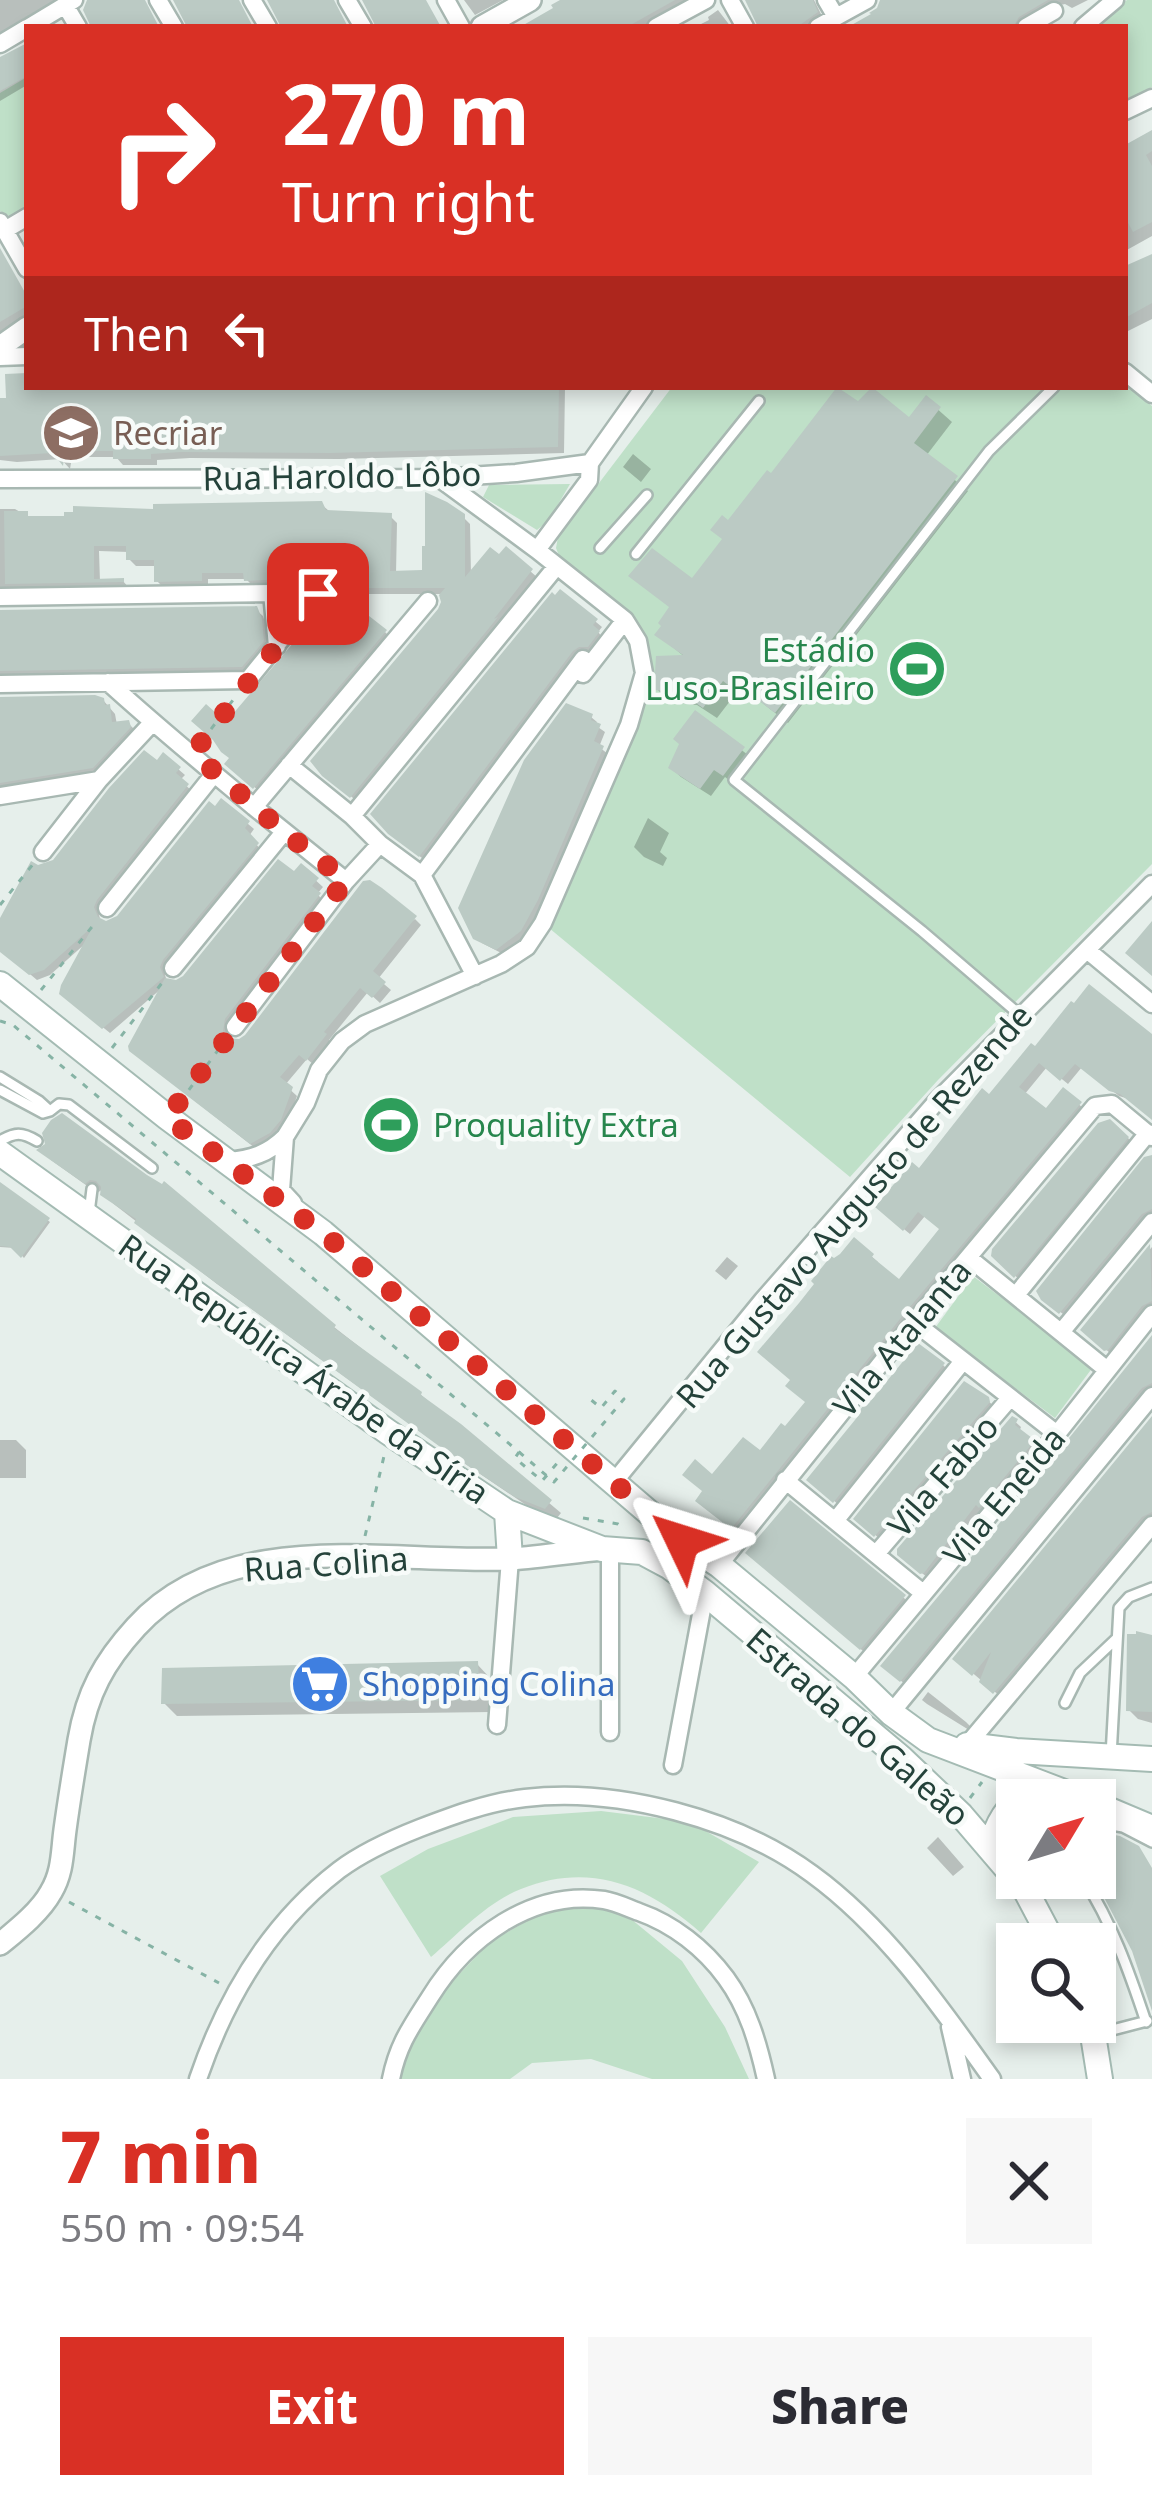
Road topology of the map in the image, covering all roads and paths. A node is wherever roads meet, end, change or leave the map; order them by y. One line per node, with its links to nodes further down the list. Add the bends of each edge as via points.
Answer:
1 (530, 0): 10 (street)
2 (706, 0): 11 (street)
3 (826, 0): 8 (street)
4 (867, 0): 8 (street)
5 (1114, 0): 14 (street)
6 (70, 3): 9 (street)
7 (1054, 11): 13 (street)
8 (836, 17): 12 (street)
9 (33, 24)
10 (487, 24)
11 (662, 24)
12 (823, 24)
13 (1031, 24)
14 (1086, 24)
15 (2, 226): 16 (street)
16 (24, 264)
17 (1128, 374): 20 (street)
18 (642, 390): 22 (street)
19 (1051, 390): 62 (lane, via 989,451 734,780)
20 (1152, 394)
21 (759, 401): 28 (lane)
22 (590, 464): 23 (street, Rua Haroldo Lôbo); 27 (street, via 589,480)
23 (439, 478): 24 (street, Rua Haroldo Lôbo); 27 (street)
24 (0, 479)
25 (647, 496): 26 (lane)
26 (600, 548)
27 (537, 550): 29 (street)
28 (636, 554)
29 (556, 568): 33 (street); 47 (street)
30 (318, 594): 34 (street)
31 (0, 597): 34 (street, via 272,593)
32 (428, 601): 42 (street)
33 (625, 620): 39 (street); 58 (street, via 644,673 543,923 501,964)
34 (277, 646): 36 (street)
35 (583, 658): 51 (street)
36 (248, 680): 37 (street); 41 (path)
37 (108, 682): 38 (street); 40 (street)
38 (0, 684)
39 (567, 694)
40 (152, 723): 41 (street); 44 (street)
41 (193, 753): 43 (street)
42 (289, 765): 46 (street); 47 (street)
43 (214, 774): 46 (street); 55 (street)
44 (99, 780): 45 (street); 50 (street)
45 (0, 796)
46 (254, 807): 48 (street)
47 (352, 816): 49 (street)
48 (284, 832): 52 (street); 57 (street)
49 (380, 844): 51 (street); 52 (street)
50 (43, 853): 54 (path)
51 (422, 875): 58 (street)
52 (346, 880): 64 (street)
53 (1152, 884): 56 (street, Rua Gustavo Augusto de Rezende)
54 (0, 905)
55 (107, 908): 61 (path)
56 (1087, 950): 60 (street); 62 (street, Rua Gustavo Augusto de Rezende)
57 (173, 968): 65 (path)
58 (472, 968): 71 (street, via 342,1041)
59 (0, 984): 61 (main road, Estrada do Galeão)
60 (1152, 1004)
61 (28, 1005): 65 (main road, Estrada do Galeão)
62 (1019, 1016): 96 (street, Rua Gustavo Augusto de Rezende, via 762,1301)
63 (0, 1021): 93 (path)
64 (235, 1027): 69 (path)
65 (101, 1064): 69 (main road, Estrada do Galeão)
66 (0, 1078): 68 (lane)
67 (0, 1090): 68 (lane)
68 (50, 1112): 76 (lane, via 69,1105)
69 (167, 1118): 75 (main road, Estrada do Galeão)
70 (1150, 1135): 81 (street, Vila Atalanta, via 1112,1104 1095,1106); 82 (street)
71 (285, 1137): 75 (street, via 263,1154); 80 (street, via 281,1190)
72 (0, 1141): 73 (lane, via 17,1133)
73 (37, 1141)
74 (0, 1153): 78 (main road, Rua República Árabe da Síria)
75 (226, 1161): 80 (main road, Estrada do Galeão)
76 (152, 1168)
77 (92, 1189): 78 (lane)
78 (88, 1216): 91 (main road, Rua República Árabe da Síria)
79 (1152, 1222): 85 (street)
80 (323, 1233): 96 (main road, Estrada do Galeão)
81 (969, 1258): 82 (street); 84 (street, Vila Atalanta)
82 (1016, 1295): 85 (street)
83 (1152, 1314): 87 (street, Vila Eneida)
84 (914, 1322): 86 (street); 95 (street, Vila Atalanta)
85 (1062, 1331): 87 (street)
86 (963, 1361): 89 (street); 98 (street)
87 (1106, 1369): 92 (street, Vila Eneida)
88 (1152, 1396): 111 (street)
89 (1010, 1398): 92 (street); 101 (street, Vila Fabio)
90 (590, 1399): 93 (path, bridge, via 601,1408 615,1391 624,1399 554,1482)
91 (388, 1432): 97 (main road, Rua República Árabe da Síria); 102 (path)
92 (1057, 1434): 107 (street, Vila Eneida)
93 (519, 1452): 94 (path, via 514,1458 542,1481)
94 (560, 1460)
95 (785, 1480): 98 (street); 104 (street, Vila Atalanta)
96 (614, 1482): 104 (main road, Estrada do Galeão)
97 (507, 1512): 100 (main road, Rua República Árabe da Síria); 103 (main road)
98 (835, 1521): 101 (street)
99 (1152, 1525): 115 (street)
100 (613, 1549): 103 (street, Rua Colina); 106 (main road, Estrada do Galeão, via 642,1552); 113 (street)
101 (876, 1554): 107 (street)
102 (361, 1555): 103 (street, Rua Colina); 127 (street, Rua Colina, via 329,1565 265,1561 218,1573 173,1595 122,1642 86,1708 63,1862 50,1895)
103 (510, 1559): 112 (street)
104 (718, 1564): 109 (main road, Estrada do Galeão)
105 (1152, 1588): 108 (lane, via 1119,1608)
106 (705, 1593): 118 (street); 124 (main road, Estrada do Galeão)
107 (923, 1593): 109 (street, Vila Eneida)
108 (1115, 1639): 110 (lane, via 1080,1672); 116 (lane)
109 (854, 1677): 111 (main road, Estrada do Galeão)
110 (1065, 1703)
111 (891, 1712): 114 (main road, Estrada do Galeão)
112 (497, 1725)
113 (610, 1732)
114 (928, 1740): 115 (main road); 119 (main road, Estrada do Galeão)
115 (968, 1745): 116 (main road)
116 (1111, 1756): 117 (main road)
117 (1152, 1759)
118 (673, 1765)
119 (1029, 1779)
120 (1116, 1813): 122 (main road)
121 (1116, 1826): 123 (lane)
122 (1152, 1828)
123 (1152, 1842)
124 (996, 1847)
125 (1096, 1899): 130 (lane)
126 (80, 1906): 128 (path)
127 (0, 1944)
128 (234, 1991): 129 (street, via 302,1903 390,1840 526,1798 594,1798 720,1825 810,1872 856,1909); 133 (street)
129 (948, 2017): 136 (street); 137 (street)
130 (1149, 2021): 131 (lane)
131 (1116, 2025)
132 (1094, 2043): 138 (main road)
133 (198, 2079)
134 (391, 2079): 135 (street, via 398,2048 472,1943 521,1912 605,1900 657,1918 727,1979 755,2030)
135 (766, 2079)
136 (962, 2079)
137 (992, 2079)
138 (1100, 2079)

